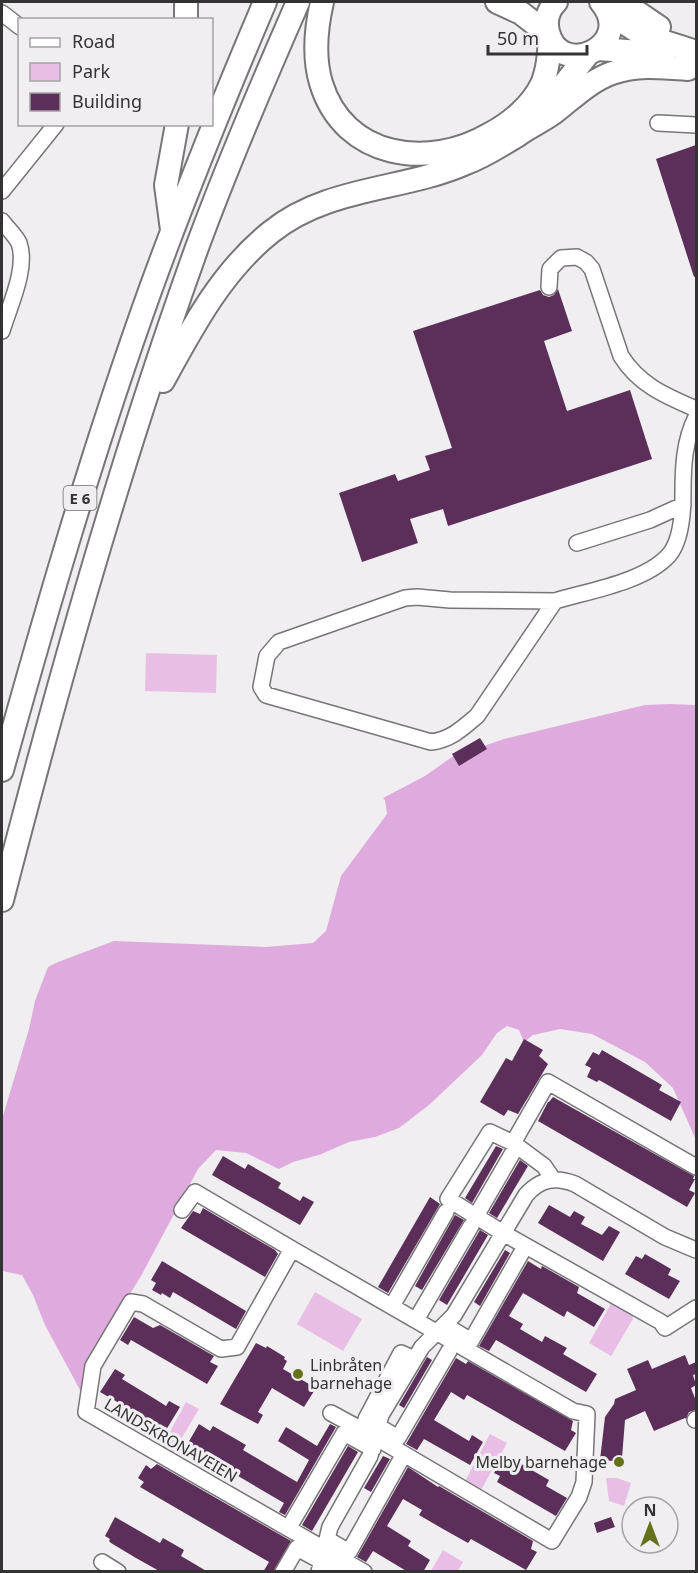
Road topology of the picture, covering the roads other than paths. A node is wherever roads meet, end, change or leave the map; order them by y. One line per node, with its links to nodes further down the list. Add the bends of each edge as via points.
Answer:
1 (186, 2): 9 (highway)
2 (265, 2): 19 (highway, E 6)
3 (298, 2): 29 (highway, E 6, via 196,250)
4 (322, 2): 11 (highway, via 317,63 320,81 333,108 351,130 367,141 409,155 437,154 464,147 504,126 528,105 542,84 548,66)
5 (497, 2): 11 (highway, via 521,13)
6 (556, 2): 11 (highway, via 547,19)
7 (610, 5): 12 (highway); 13 (highway, via 610,28 604,43); 14 (highway, via 643,34)
8 (2, 13): 10 (street)
9 (186, 18)
10 (18, 25)
11 (549, 36): 13 (highway, via 567,54 581,56)
12 (696, 43)
13 (593, 52): 14 (highway, via 641,52); 21 (highway)
14 (694, 64): 21 (highway, via 613,72)
15 (658, 123): 16 (street)
16 (696, 125)
17 (54, 126): 22 (street)
18 (177, 126): 24 (highway, E 6, via 166,185)
19 (213, 126)
20 (213, 126): 24 (highway, E 6)
21 (517, 135): 29 (highway, via 465,164 335,199 273,230 245,254 222,283)
22 (3, 186)
23 (2, 221): 26 (street, via 18,242 21,258)
24 (172, 231): 33 (highway, E 6, via 82,493)
25 (549, 287): 27 (street, via 550,269 561,258 577,257 586,262 595,277 621,356 636,376)
26 (2, 331)
27 (696, 409)
28 (696, 417): 30 (street, via 685,452)
29 (137, 429): 34 (highway, E 6, via 69,651)
30 (683, 505): 31 (street); 32 (street, via 670,554 657,567)
31 (577, 543)
32 (555, 601): 32 (street, via 477,716 443,740 431,742 266,695 261,687 267,656 279,642 405,598)
33 (2, 770)
34 (2, 900)
35 (512, 1149): 36 (street, via 548,1082); 37 (street, via 544,1166); 40 (street); 40 (street, via 490,1132 448,1200)
36 (696, 1167)
37 (553, 1179): 41 (street, via 533,1186); 43 (street, via 575,1184 665,1237)
38 (182, 1210): 42 (street, via 195,1192)
39 (446, 1212): 45 (street)
40 (474, 1221): 41 (street); 47 (street)
41 (503, 1233): 46 (street, via 661,1322 665,1328); 48 (street, via 454,1316)
42 (292, 1249): 45 (street); 54 (street, LANDSKRONAVEIEN, via 237,1347 221,1349 143,1304 131,1302 93,1366 86,1412)
43 (696, 1250)
44 (522, 1252): 48 (street, via 471,1341)
45 (392, 1306): 47 (street)
46 (696, 1308)
47 (416, 1320): 48 (street)
48 (441, 1329): 51 (street, via 414,1359 381,1415); 52 (street, via 573,1411 587,1414 584,1482 552,1541)
49 (450, 1350): 51 (street, via 398,1438)
50 (331, 1413): 51 (street)
51 (375, 1437): 52 (street); 53 (street, via 344,1433); 54 (street, via 330,1527)
52 (404, 1454): 54 (street, via 349,1552)
53 (292, 1522)
54 (323, 1556): 57 (street, via 297,1548); 58 (street); 59 (street, LANDSKRONAVEIEN)
55 (102, 1562): 56 (street)
56 (118, 1572)
57 (284, 1572)
58 (341, 1572)
59 (364, 1572)

